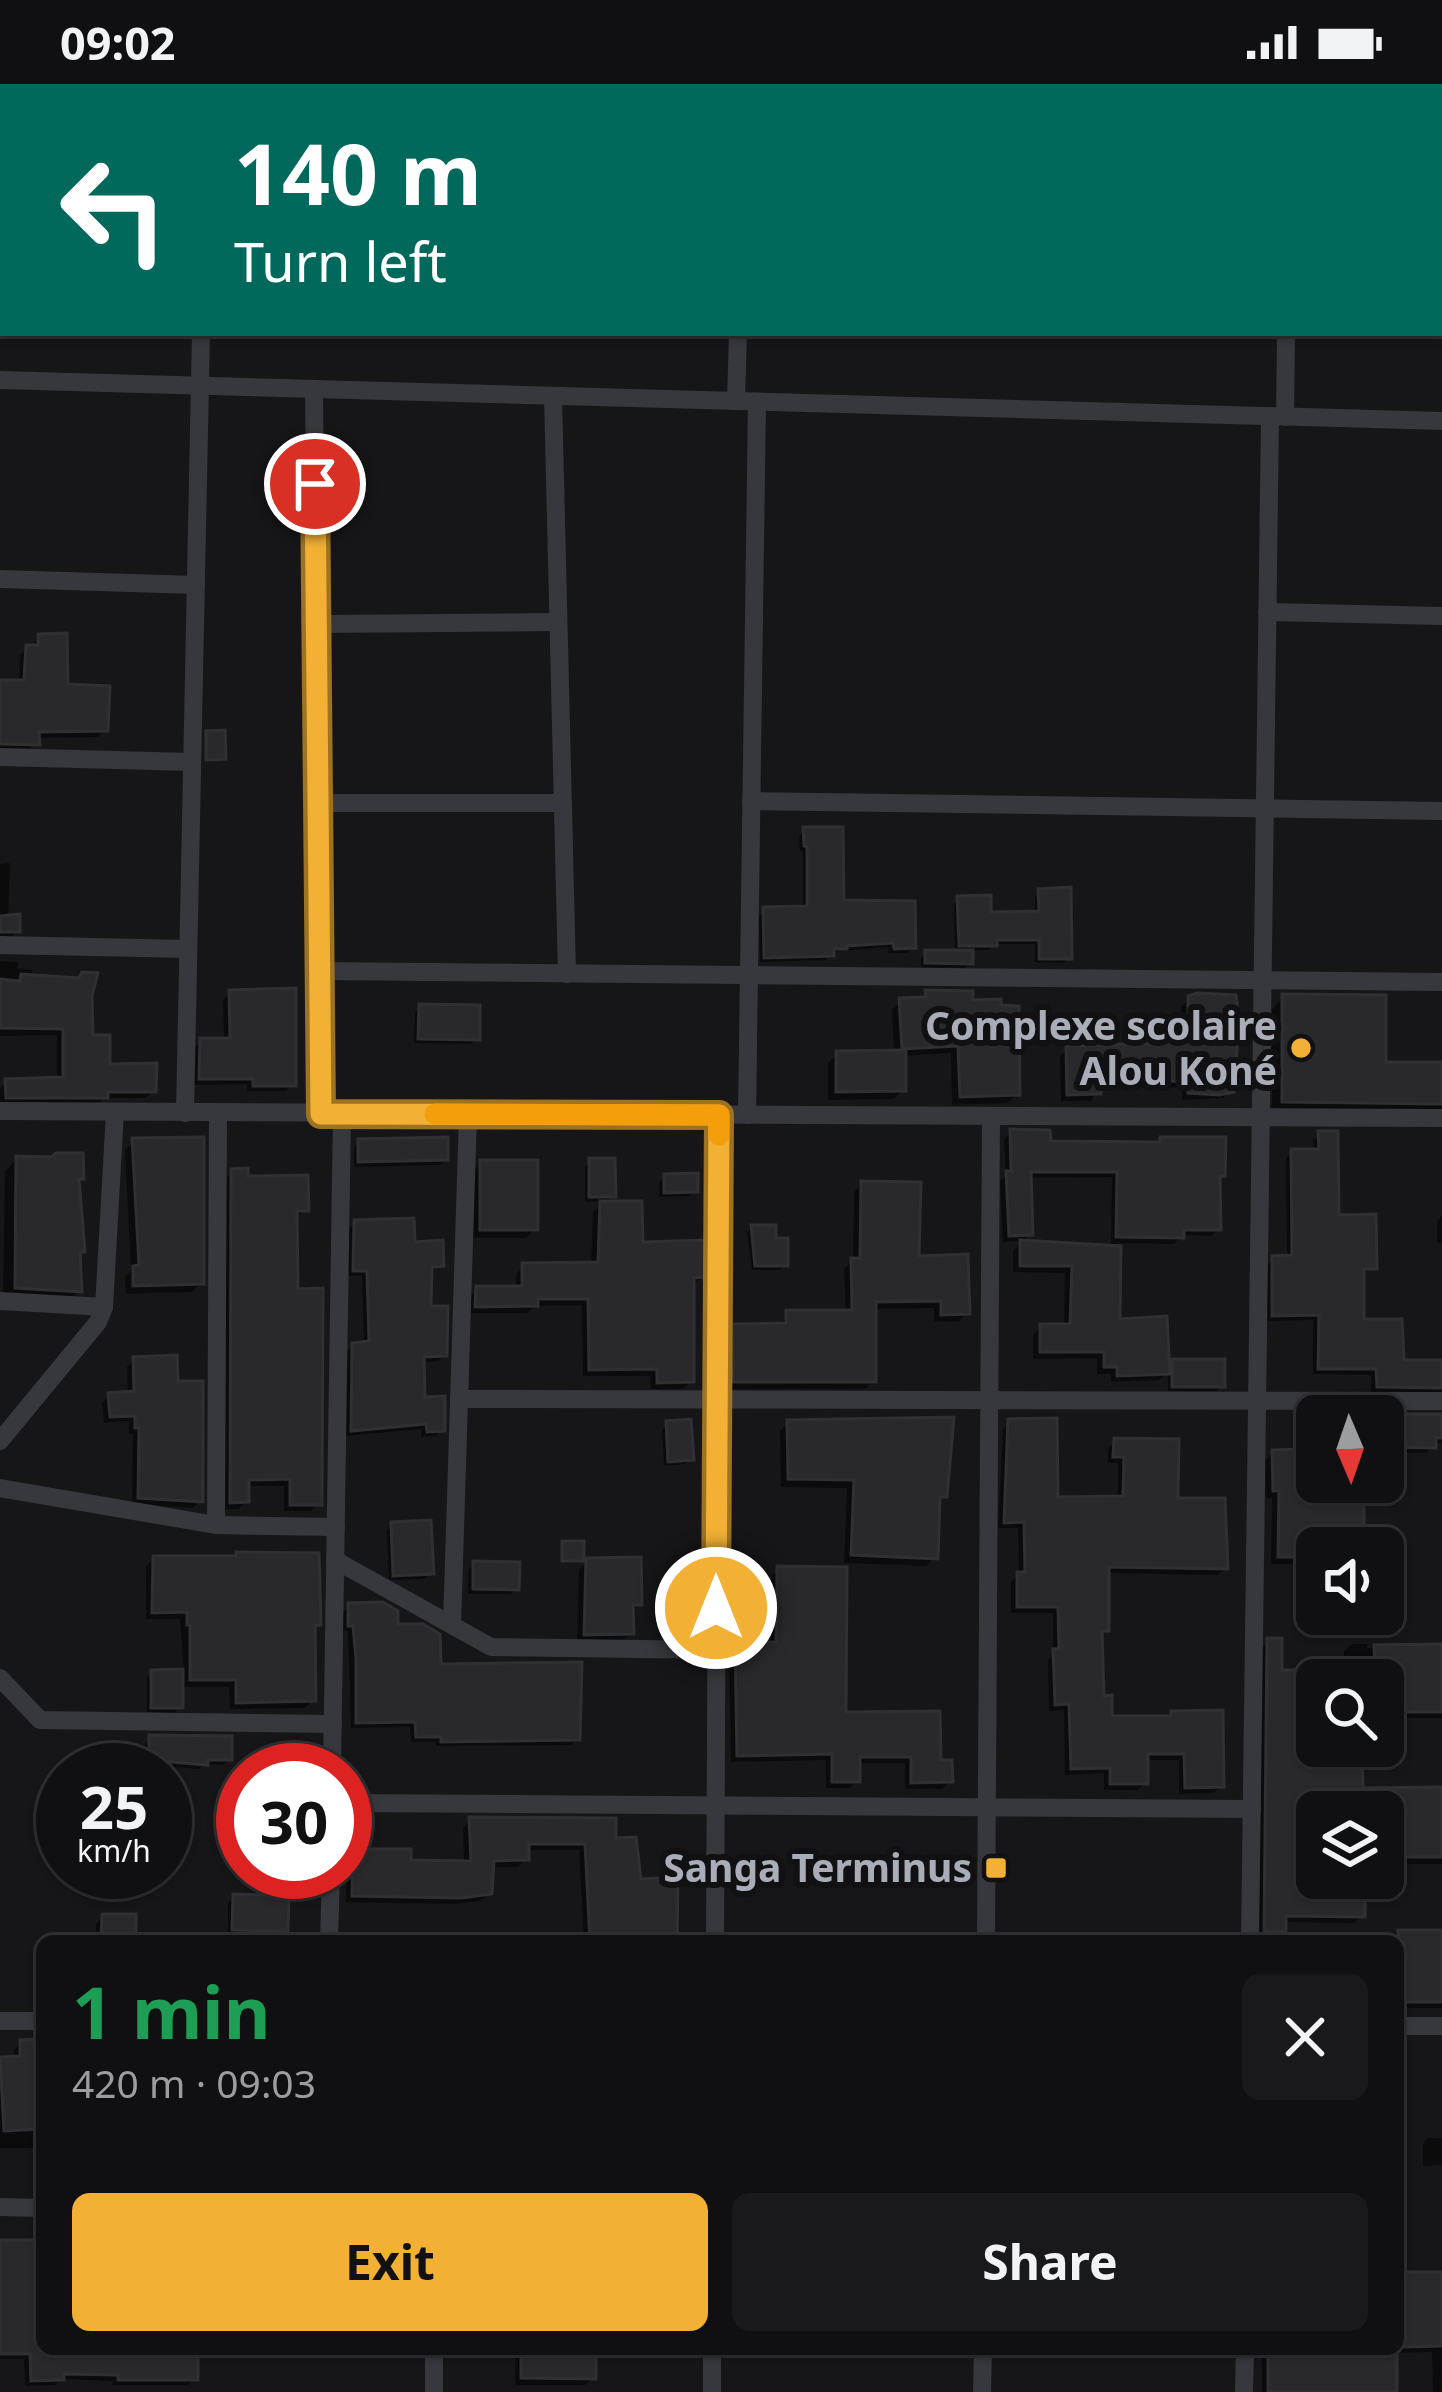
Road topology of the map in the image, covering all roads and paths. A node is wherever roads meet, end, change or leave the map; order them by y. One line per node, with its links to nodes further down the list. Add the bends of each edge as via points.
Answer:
1 (201, 336): 5 (street)
2 (738, 336): 8 (street)
3 (1286, 336): 10 (street)
4 (0, 380): 5 (street)
5 (200, 387): 6 (street); 13 (street)
6 (314, 390): 7 (street); 17 (street)
7 (553, 396): 8 (street); 16 (street)
8 (736, 401): 9 (street)
9 (757, 402): 10 (street); 20 (street)
10 (1277, 416): 11 (street); 14 (street)
11 (1442, 421)
12 (0, 579): 13 (street)
13 (196, 585): 19 (street)
14 (1267, 612): 15 (street); 23 (street)
15 (1442, 616)
16 (558, 622): 17 (street); 22 (street)
17 (316, 624): 21 (street)
18 (0, 757): 19 (street)
19 (192, 762): 26 (street)
20 (752, 801): 23 (street); 29 (street)
21 (318, 803): 22 (street); 27 (street)
22 (563, 803): 28 (street)
23 (1265, 808): 24 (street); 30 (street)
24 (1442, 811)
25 (0, 945): 26 (street)
26 (188, 949): 34 (street)
27 (320, 971): 28 (street); 36 (street)
28 (567, 974): 29 (street)
29 (748, 976): 30 (street); 40 (street)
30 (1262, 980): 31 (street); 42 (street)
31 (1442, 982)
32 (0, 1112): 33 (street)
33 (115, 1112): 34 (street); 45 (street)
34 (184, 1113): 35 (street)
35 (218, 1113): 36 (street); 53 (street)
36 (321, 1114): 37 (street)
37 (342, 1114): 38 (street); 54 (street)
38 (468, 1114): 39 (street); 46 (street)
39 (719, 1115): 40 (street); 47 (street)
40 (747, 1115): 41 (street)
41 (992, 1117): 42 (street); 48 (street)
42 (1261, 1118): 43 (street); 49 (street)
43 (1442, 1118)
44 (0, 1301): 45 (street)
45 (104, 1307): 51 (street)
46 (459, 1399): 47 (street); 56 (street)
47 (717, 1400): 48 (street); 57 (street)
48 (989, 1400): 49 (street); 63 (street)
49 (1257, 1401): 50 (street); 64 (street)
50 (1442, 1401)
51 (0, 1441)
52 (0, 1488): 53 (street)
53 (216, 1526): 54 (street)
54 (336, 1527): 55 (street)
55 (335, 1560): 56 (street); 59 (street)
56 (452, 1625): 57 (street, via 491,1647)
57 (716, 1649): 62 (street)
58 (0, 1678): 59 (street, via 40,1720)
59 (333, 1724): 60 (street)
60 (333, 1743)
61 (372, 1803): 62 (street)
62 (716, 1805): 63 (street); 67 (street)
63 (986, 1807): 64 (street); 68 (street)
64 (1252, 1809): 69 (street)
65 (330, 1899): 66 (street)
66 (329, 1935)
67 (715, 1935)
68 (986, 1935)
69 (1250, 1935)
70 (0, 2021): 71 (street)
71 (36, 2021)
72 (1404, 2026): 73 (street)
73 (1442, 2026)
74 (0, 2207): 75 (street)
75 (36, 2208)
76 (434, 2355): 80 (street)
77 (712, 2355): 81 (street)
78 (983, 2355): 82 (street)
79 (1245, 2355): 83 (street)
80 (434, 2392)
81 (712, 2392)
82 (982, 2392)
83 (1244, 2392)

